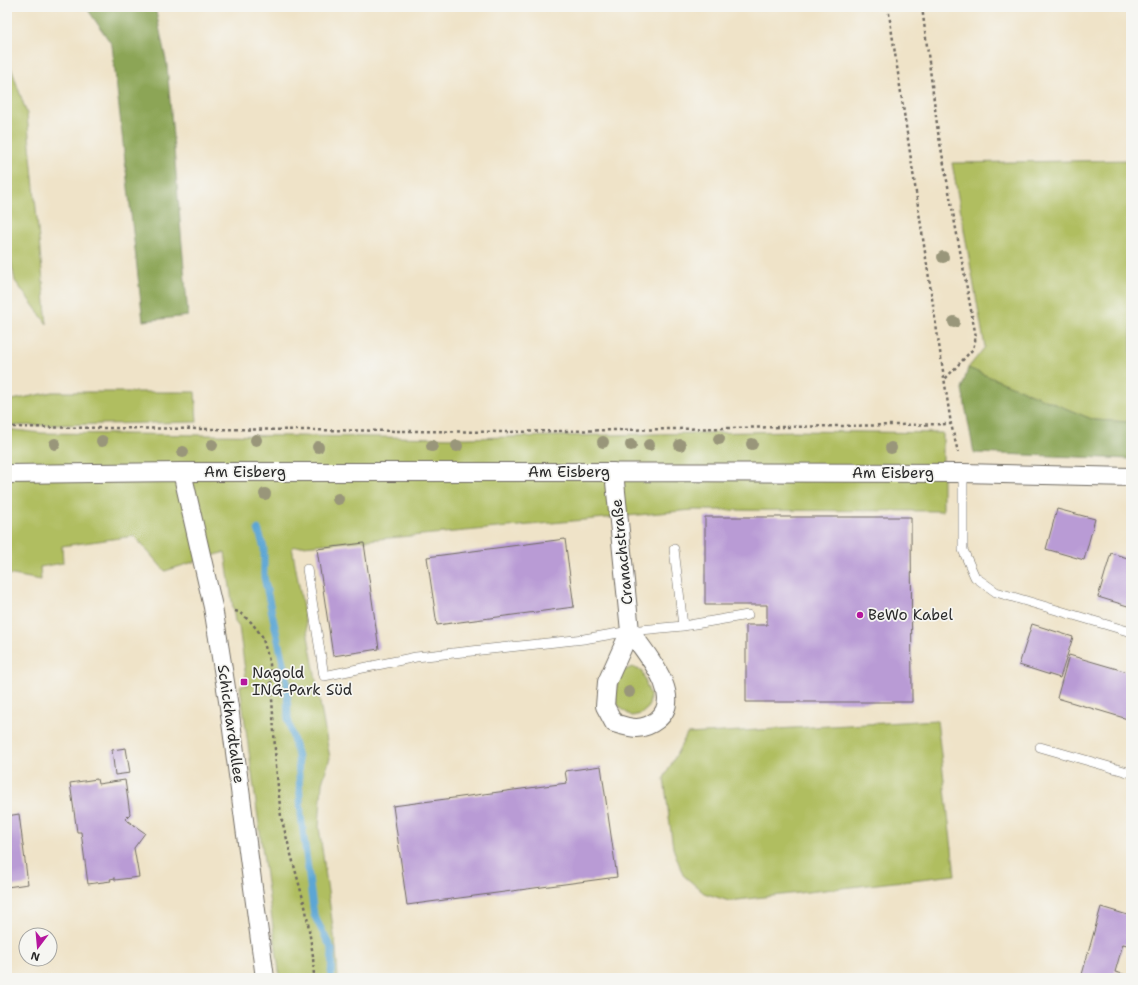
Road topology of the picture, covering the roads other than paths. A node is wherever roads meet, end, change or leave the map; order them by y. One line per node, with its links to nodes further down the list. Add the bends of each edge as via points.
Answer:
1 (182, 472): 2 (street, Am Eisberg); 4 (street, Am Eisberg); 14 (street, Schickhardtallee, via 213,607)
2 (614, 472): 3 (street, Am Eisberg); 10 (street, Cranachstraße)
3 (963, 473): 5 (street, Am Eisberg); 11 (lane, via 963,550 975,577 996,592)
4 (7, 474)
5 (1131, 477)
6 (674, 549): 9 (lane)
7 (307, 569): 10 (lane, via 324,676 416,657 584,639)
8 (748, 616): 9 (lane)
9 (683, 626): 10 (lane)
10 (630, 631): 10 (street, Cranachstraße, via 607,682 605,706 614,723 628,727 648,727 662,716 668,704 665,683)
11 (1131, 632)
12 (1040, 747): 13 (lane)
13 (1131, 773)
14 (266, 978)

